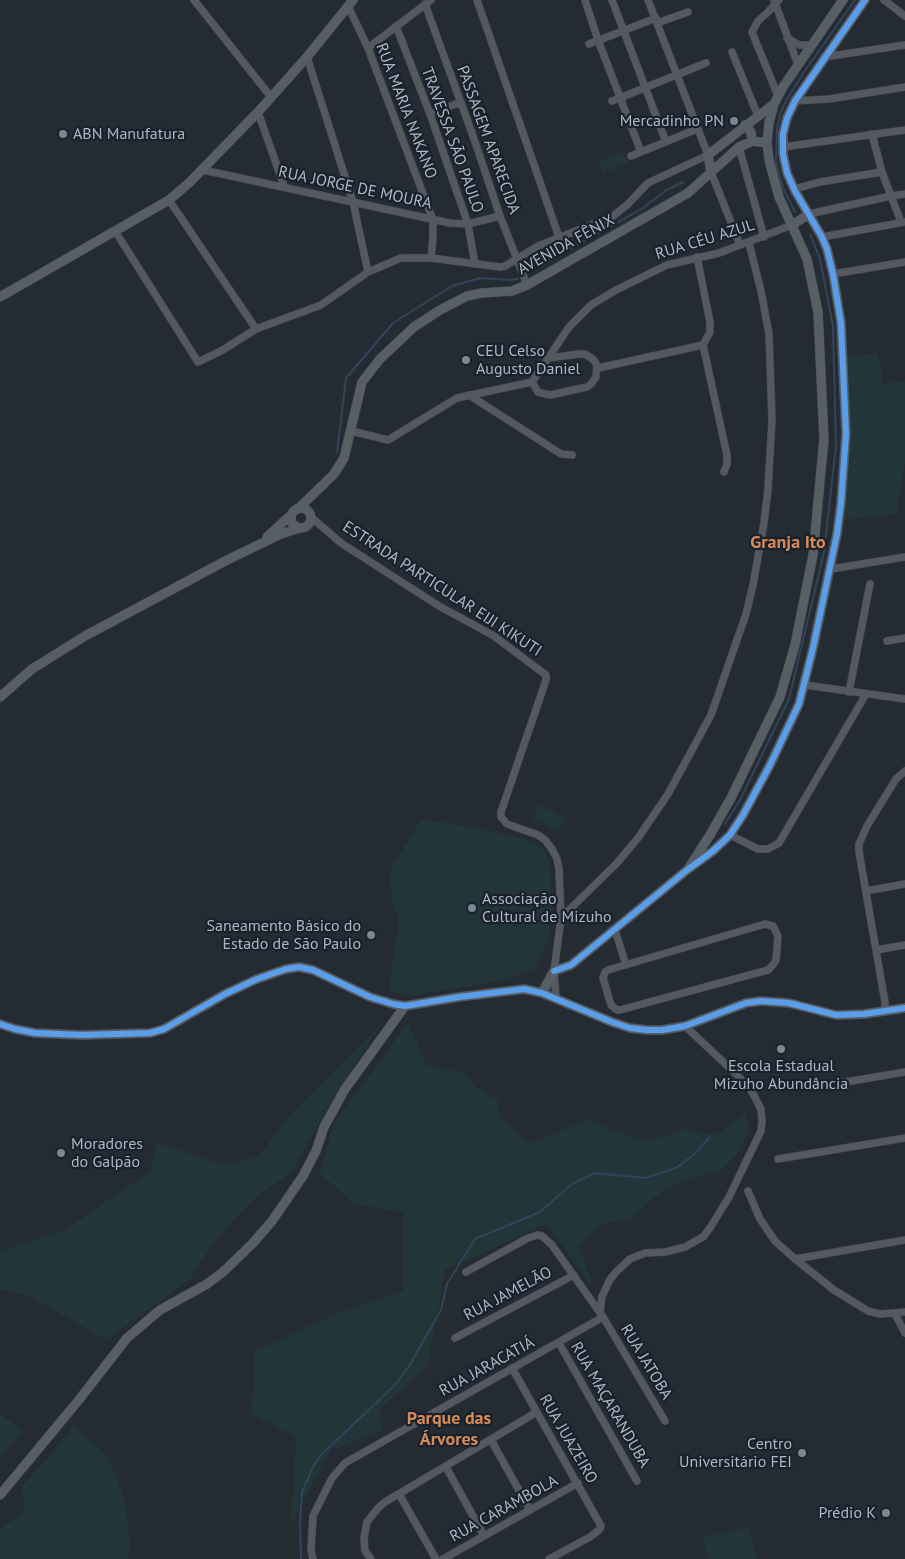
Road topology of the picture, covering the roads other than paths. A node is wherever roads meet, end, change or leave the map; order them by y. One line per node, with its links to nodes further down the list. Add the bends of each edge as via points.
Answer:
1 (194, 0): 32 (street)
2 (478, 0): 68 (street)
3 (585, 0): 18 (street)
4 (612, 0): 16 (street)
5 (648, 0): 14 (street)
6 (843, 0): 20 (street)
7 (865, 0): 25 (street)
8 (884, 0): 13 (street)
9 (776, 1): 17 (street); 34 (street, via 752,32)
10 (428, 2): 15 (street); 36 (street, PASSAGEM APARECIDA)
11 (351, 3): 22 (street, RUA MARIA NAKANO); 24 (street)
12 (688, 12): 14 (street)
13 (905, 16)
14 (656, 21): 16 (street); 28 (street)
15 (396, 26): 22 (street); 38 (street, TRAVESSA SÃO PAULO)
16 (624, 30): 18 (street); 29 (street)
17 (787, 37): 20 (street, via 799,45); 27 (street)
18 (598, 40): 19 (street); 31 (street)
19 (589, 44)
20 (812, 45): 27 (street)
21 (905, 46): 25 (street)
22 (368, 48): 63 (street, RUA MARIA NAKANO)
23 (732, 52): 39 (street)
24 (307, 57): 32 (street); 60 (street)
25 (824, 57): 35 (street)
26 (706, 63): 28 (street)
27 (798, 65): 34 (street)
28 (677, 74): 29 (street); 41 (street)
29 (646, 86): 31 (street); 44 (street)
30 (905, 87): 35 (street)
31 (620, 96): 33 (street); 49 (street)
32 (271, 97): 37 (street)
33 (612, 100)
34 (776, 100): 39 (street); 46 (street)
35 (795, 101): 48 (street, via 787,118)
36 (461, 102): 38 (street); 62 (street, PASSAGEM APARECIDA)
37 (258, 112): 52 (street); 55 (street)
38 (430, 114): 65 (street, TRAVESSA SÃO PAULO)
39 (758, 116): 40 (street)
40 (745, 125): 45 (street, via 752,132); 50 (street)
41 (698, 129): 44 (street); 50 (street)
42 (905, 130): 43 (street)
43 (872, 134): 48 (street); 54 (street)
44 (666, 142): 49 (street)
45 (752, 142): 46 (street, AVENIDA FÊNIX); 47 (street, AVENIDA FÊNIX)
46 (767, 143): 66 (street, via 776,187)
47 (739, 147): 53 (street, AVENIDA FÊNIX); 69 (street)
48 (783, 147): 56 (street, via 786,173)
49 (641, 152): 51 (street)
50 (708, 155): 53 (street); 68 (street, via 648,183 613,216)
51 (631, 156)
52 (204, 170): 55 (street, RUA JORGE DE MOURA); 59 (street)
53 (711, 172): 72 (street); 80 (street, AVENIDA FÊNIX, via 688,193)
54 (882, 172): 56 (street); 58 (street)
55 (284, 186): 60 (street, RUA JORGE DE MOURA)
56 (794, 189): 61 (street)
57 (905, 194): 58 (street)
58 (891, 196): 61 (street); 64 (street)
59 (168, 200): 67 (street); 82 (street)
60 (353, 202): 63 (street, RUA JORGE DE MOURA); 78 (street)
61 (809, 214): 66 (street, RUA CÉU AZUL); 70 (street)
62 (500, 216): 65 (street, RUA JORGE DE MOURA); 75 (street, PASSAGEM APARECIDA)
63 (433, 220): 65 (street, RUA JORGE DE MOURA); 74 (street, RUA MARIA NAKANO)
64 (903, 222): 70 (street)
65 (468, 224): 77 (street, TRAVESSA SÃO PAULO)
66 (792, 225): 69 (street, RUA CÉU AZUL); 109 (street, via 812,279 821,356 824,447 813,555 780,697)
67 (115, 231): 81 (street); 82 (street, via 198,362)
68 (559, 237): 75 (street)
69 (764, 237): 71 (street, RUA CÉU AZUL)
70 (822, 237): 79 (street)
71 (749, 243): 72 (street, RUA CÉU AZUL); 114 (street, via 769,334 772,420 764,523 746,614 710,715 668,794 617,863)
72 (740, 245): 73 (street, RUA CÉU AZUL)
73 (697, 257): 83 (street, via 710,322 710,332); 84 (street, RUA CÉU AZUL, via 667,265 591,305 569,327)
74 (431, 258): 77 (street); 78 (street, via 401,258)
75 (517, 258): 77 (street, via 500,268); 80 (street, PASSAGEM APARECIDA)
76 (905, 262): 79 (street)
77 (475, 264)
78 (368, 272): 82 (street, via 322,305)
79 (833, 274): 99 (street, via 841,323 846,434 841,503)
80 (528, 285): 90 (street, AVENIDA FÊNIX, via 512,291 467,296 406,334 362,382)
81 (0, 297)
82 (256, 329)
83 (703, 346): 85 (street); 92 (street, via 727,454)
84 (549, 358): 85 (street, via 585,354); 86 (street, RUA CÉU AZUL)
85 (598, 368): 86 (street, via 595,380 587,387 550,395 534,388)
86 (532, 382): 87 (street)
87 (482, 393): 88 (street); 89 (street)
88 (468, 395): 89 (street); 90 (street, via 452,400 390,439)
89 (488, 407): 91 (street, via 562,454)
90 (351, 431): 93 (street, AVENIDA FÊNIX, via 340,465)
91 (572, 455)
92 (724, 472)
93 (312, 496): 94 (street, AVENIDA FÊNIX); 95 (street)
94 (295, 511): 95 (street, via 303,508); 96 (street, via 292,523); 97 (street)
95 (310, 515): 96 (street, via 308,525); 114 (street, ESTRADA PARTICULAR EIJI KIKUTI, via 341,543 439,606 494,636 545,674 546,680 501,812 507,824 538,834 552,849 559,869)
96 (300, 528): 97 (street)
97 (257, 545): 106 (street, via 49,657)
98 (905, 557): 99 (street)
99 (831, 569): 103 (street)
100 (870, 584): 104 (street)
101 (905, 638): 102 (street)
102 (887, 641)
103 (805, 685): 104 (street); 110 (street, via 795,716)
104 (849, 692): 105 (street)
105 (866, 694): 107 (street); 110 (street, via 782,840 762,850)
106 (0, 697)
107 (905, 699)
108 (905, 771): 113 (street, via 896,779 859,844)
109 (718, 821): 110 (street, via 718,830); 111 (street)
110 (730, 835): 111 (street)
111 (687, 870): 115 (street)
112 (905, 884): 113 (street)
113 (866, 891): 117 (street)
114 (561, 918): 119 (street)
115 (615, 930): 118 (street); 119 (street, via 571,965)
116 (905, 945): 117 (street)
117 (876, 950): 124 (street)
118 (626, 965): 118 (street, via 765,924 770,924 776,931 777,953 768,970 617,1010 611,1005 604,975 608,970)
119 (554, 972): 120 (street); 121 (street)
120 (542, 993): 121 (street); 122 (street, via 524,989)
121 (556, 999): 126 (street, via 630,1028 662,1030)
122 (405, 1006): 125 (street, via 370,997 313,970 299,967 278,971 225,994 164,1029 150,1033 81,1035 34,1032); 150 (street, via 345,1089 303,1176 272,1221 223,1272 160,1310 127,1338)
123 (905, 1008): 124 (street)
124 (885, 1012): 126 (street, via 836,1015 789,1003 761,1001)
125 (0, 1024)
126 (685, 1026): 137 (street, via 751,1090 761,1109 761,1131 710,1228 685,1247 645,1253 630,1259 609,1281 602,1297)
127 (905, 1072): 128 (street)
128 (840, 1083)
129 (905, 1138): 130 (street)
130 (778, 1159)
131 (748, 1191): 133 (street, via 767,1231)
132 (905, 1240): 133 (street)
133 (795, 1259): 138 (street, via 859,1306 880,1314)
134 (466, 1272): 135 (street, RUA JATOBA, via 534,1236 542,1236)
135 (574, 1275): 137 (street, RUA JATOBA); 140 (street, RUA JAMELÃO)
136 (905, 1312): 138 (street)
137 (601, 1314): 141 (street, RUA JARACATIÁ); 144 (street, RUA JATOBA)
138 (895, 1314): 139 (street)
139 (905, 1333)
140 (455, 1338)
141 (559, 1343): 142 (street, RUA JARACATIÁ); 147 (street, RUA MAÇARANDUBA)
142 (512, 1368): 143 (street, RUA JUAZEIRO); 153 (street, RUA JARACATIÁ, via 345,1463 332,1478 313,1516)
143 (537, 1412): 145 (street); 148 (street, RUA JUAZEIRO)
144 (665, 1421)
145 (491, 1440): 146 (street); 151 (street)
146 (446, 1467): 149 (street); 152 (street)
147 (637, 1480)
148 (578, 1483): 151 (street, RUA CARAMBOLA); 157 (street, RUA JUAZEIRO, via 600,1526 590,1537)
149 (399, 1494): 154 (street, via 378,1508 367,1522 364,1545); 155 (street)
150 (0, 1495)
151 (530, 1510): 152 (street, RUA CARAMBOLA)
152 (484, 1536): 156 (street, RUA CARAMBOLA)
153 (313, 1559)
154 (371, 1559)
155 (436, 1559)
156 (443, 1559)
157 (549, 1559)

